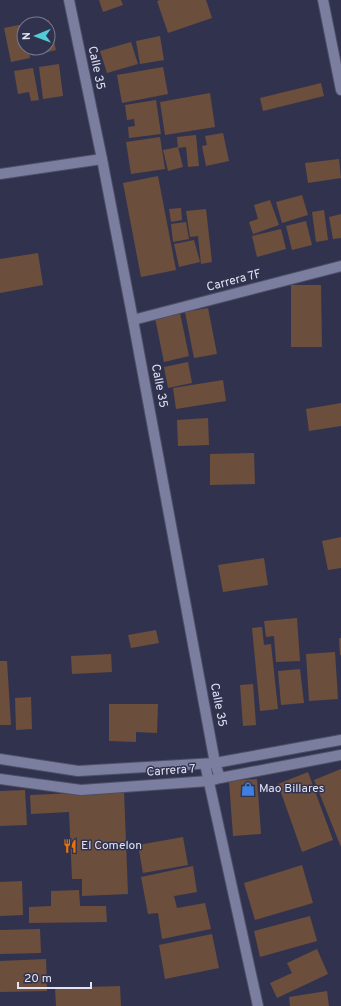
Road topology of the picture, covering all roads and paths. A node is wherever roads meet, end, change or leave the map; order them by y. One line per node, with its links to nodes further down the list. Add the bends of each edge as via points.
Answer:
1 (69, 0): 4 (street, Calle 35)
2 (323, 0): 3 (street)
3 (341, 90)
4 (102, 159): 5 (street); 7 (street, Calle 35)
5 (0, 174)
6 (341, 266): 7 (street, Carrera 7F)
7 (133, 320): 11 (street, Calle 35)
8 (341, 740): 11 (street, Carrera 7)
9 (341, 755): 12 (street, Carrera 7)
10 (0, 760): 11 (street, Carrera 7, via 78,771)
11 (210, 763): 12 (street, Calle 35); 14 (street, Calle 35)
12 (220, 778): 14 (street, Carrera 7)
13 (0, 779): 14 (street, Carrera 7, via 81,790)
14 (209, 781): 15 (street, Calle 35)
15 (258, 1006)

